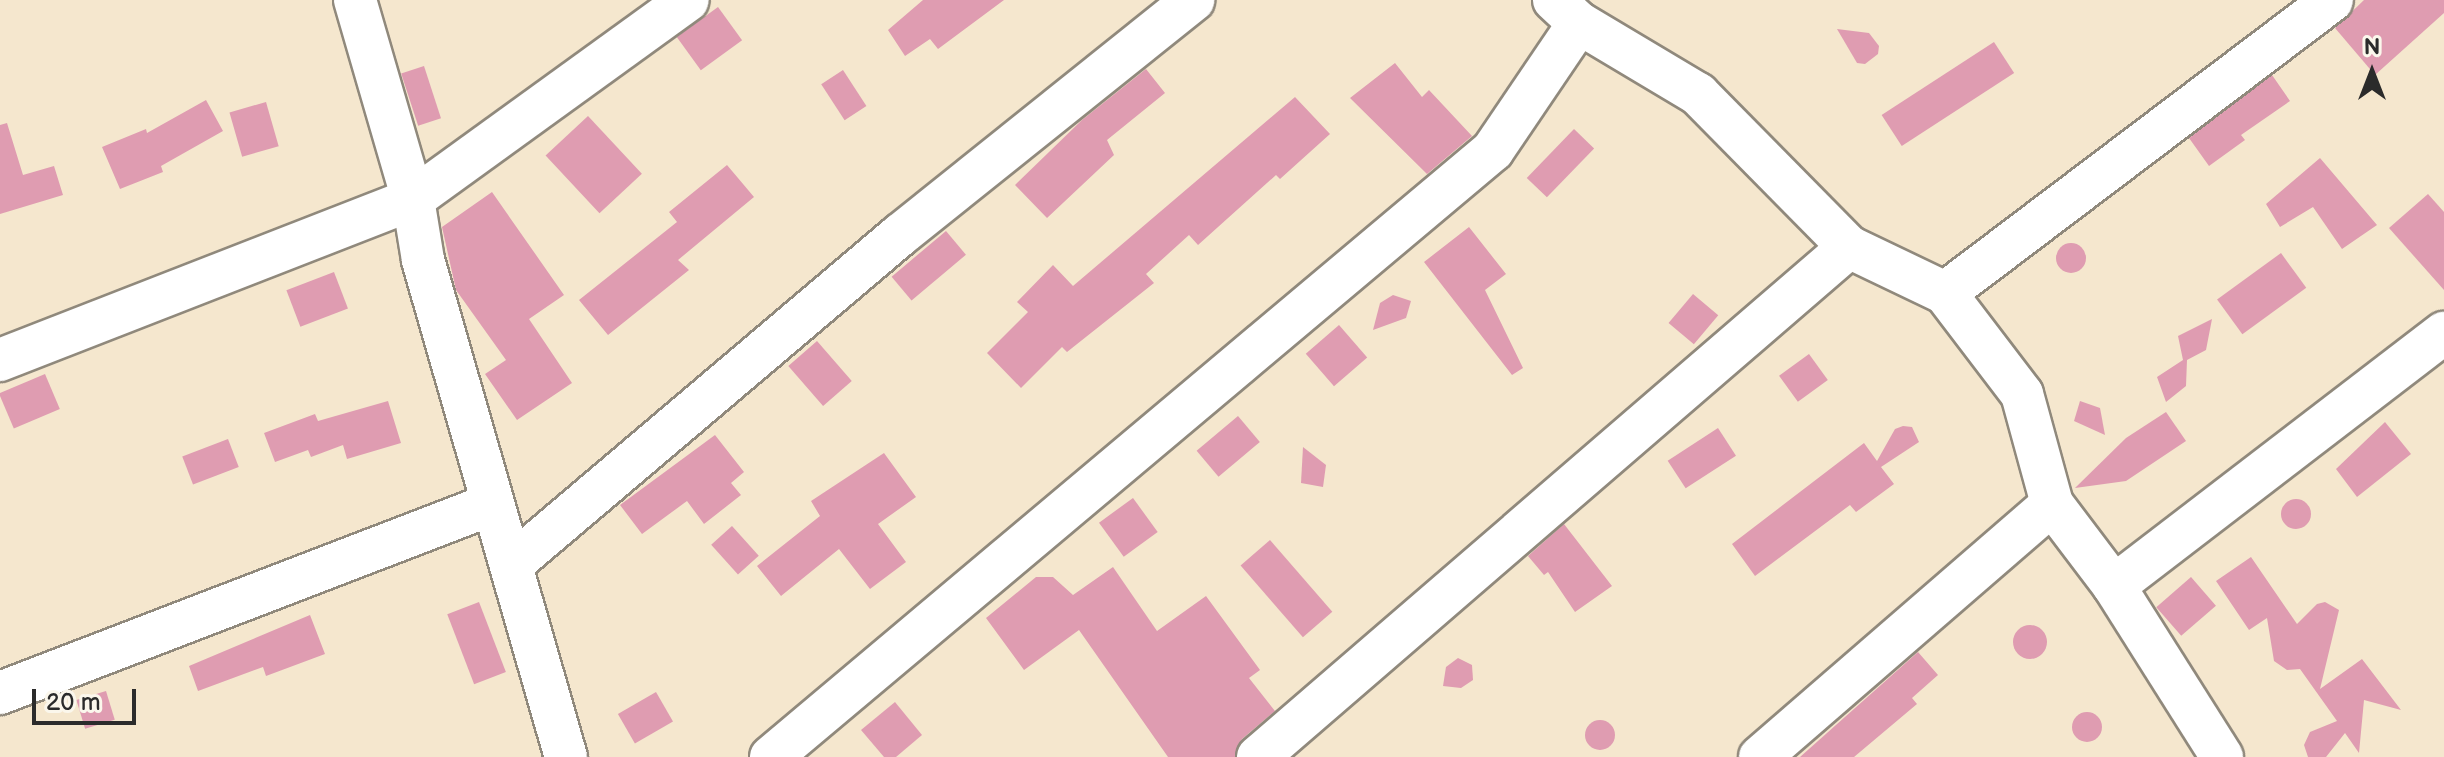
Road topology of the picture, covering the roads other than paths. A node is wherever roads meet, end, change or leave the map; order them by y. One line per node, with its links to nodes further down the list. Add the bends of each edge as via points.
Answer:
1 (355, 0): 6 (street)
2 (688, 0): 6 (street)
3 (1193, 0): 13 (street, via 900,235)
4 (2332, 0): 8 (street)
5 (1566, 11): 7 (street, via 1698,94); 17 (street, via 1493,150)
6 (413, 199): 10 (street); 11 (street, via 423,260)
7 (1849, 247): 8 (street); 18 (street)
8 (1945, 293): 12 (street, via 2022,394)
9 (2444, 333): 14 (street)
10 (0, 360)
11 (492, 504): 13 (street); 15 (street)
12 (2052, 504): 14 (street); 19 (street)
13 (512, 564): 16 (street)
14 (2114, 586): 20 (street)
15 (0, 693)
16 (566, 757)
17 (771, 757)
18 (1258, 757)
19 (1760, 757)
20 (2222, 757)

